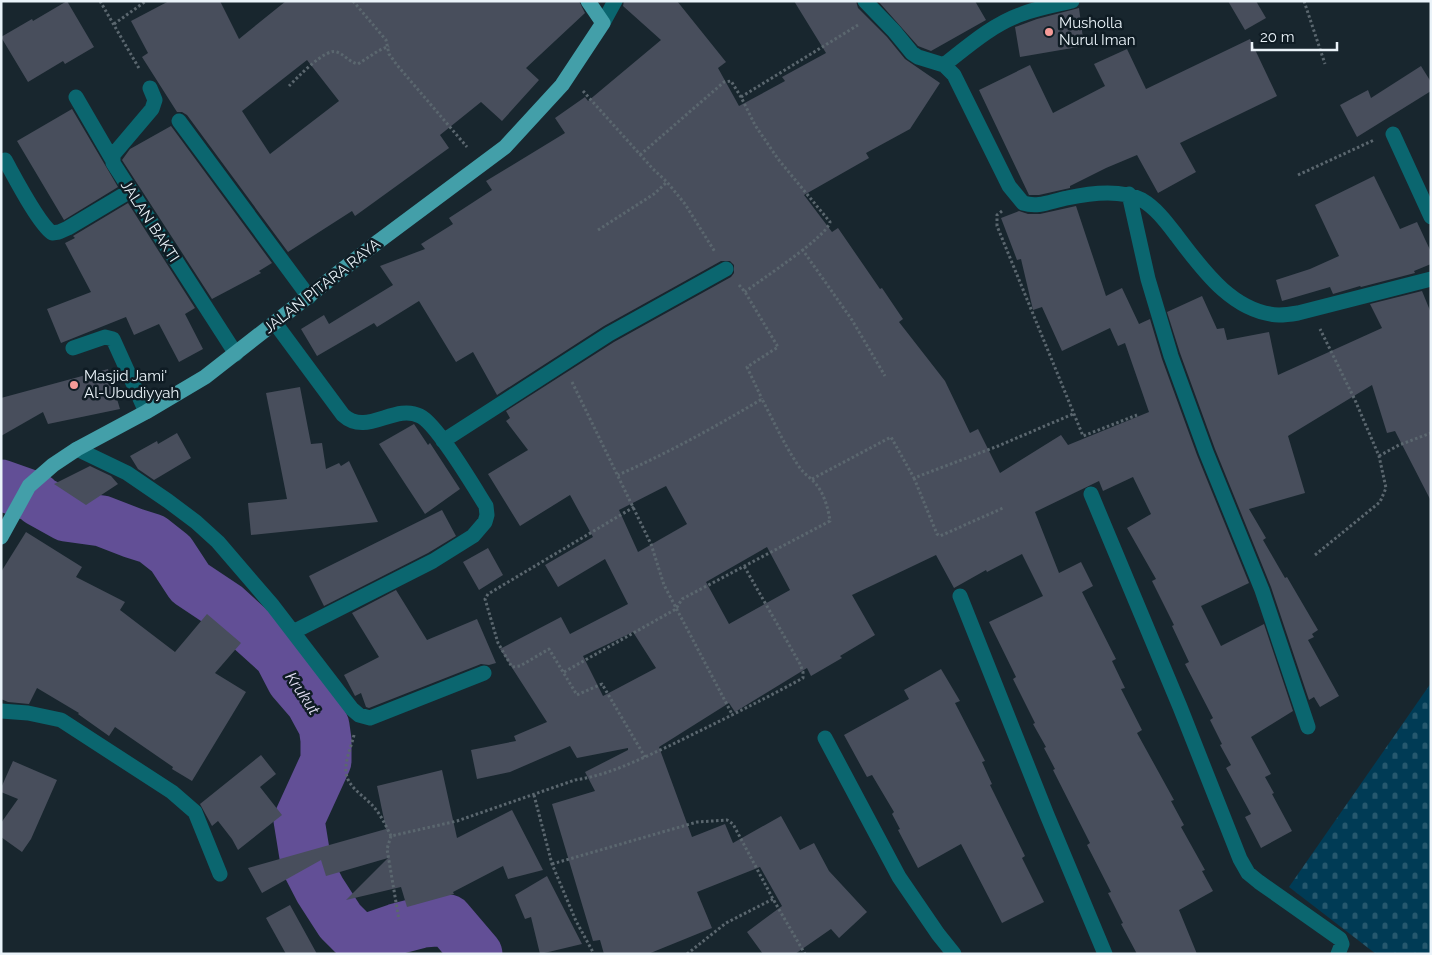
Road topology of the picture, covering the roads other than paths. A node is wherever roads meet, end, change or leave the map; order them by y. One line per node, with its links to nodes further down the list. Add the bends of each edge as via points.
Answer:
1 (588, 1): 5 (main road)
2 (615, 1): 5 (street)
3 (865, 1): 6 (street, via 912,53)
4 (1072, 1): 6 (street, via 1022,14 973,43)
5 (603, 23): 18 (main road, JALAN PITARA RAYA, via 562,85 505,147)
6 (944, 65): 14 (street, via 954,75 1009,186 1023,204 1039,206 1068,197)
7 (150, 88): 11 (street, via 154,100 152,109)
8 (76, 97): 11 (street, JALAN BAKTI)
9 (179, 121): 18 (street)
10 (1393, 134): 15 (street)
11 (112, 159): 13 (street, JALAN BAKTI)
12 (6, 160): 13 (street, via 44,225 52,233 68,228)
13 (130, 191): 21 (street, JALAN BAKTI)
14 (1129, 194): 17 (street, via 1157,212 1230,296 1261,312 1279,315 1311,310); 31 (street, via 1148,279 1171,356 1262,590)
15 (1431, 217)
16 (726, 269): 23 (street, via 609,334)
17 (1431, 278)
18 (309, 297): 19 (main road, JALAN PITARA RAYA)
19 (275, 323): 21 (main road, JALAN PITARA RAYA); 23 (street, via 350,422 360,424 406,413 418,415 427,420)
20 (74, 348): 22 (street, via 105,337 113,339)
21 (236, 354): 22 (main road, JALAN PITARA RAYA, via 205,377)
22 (146, 412): 24 (main road, JALAN PITARA RAYA)
23 (443, 440): 28 (street, via 486,506 487,514 480,528 473,536 433,561)
24 (77, 449): 26 (main road, JALAN PITARA RAYA, via 29,486); 28 (street, via 127,473 196,522 244,571)
25 (1091, 494): 36 (street, via 1240,859 1248,873 1259,882 1340,939 1342,944)
26 (1, 537)
27 (960, 596): 35 (street)
28 (293, 632): 29 (street, via 352,708 359,715 370,718)
29 (484, 673)
30 (1, 711): 33 (street, via 61,720 172,792 195,812)
31 (1308, 727)
32 (825, 738): 34 (street, via 899,878)
33 (220, 874)
34 (954, 954)
35 (1105, 954)
36 (1338, 954)

